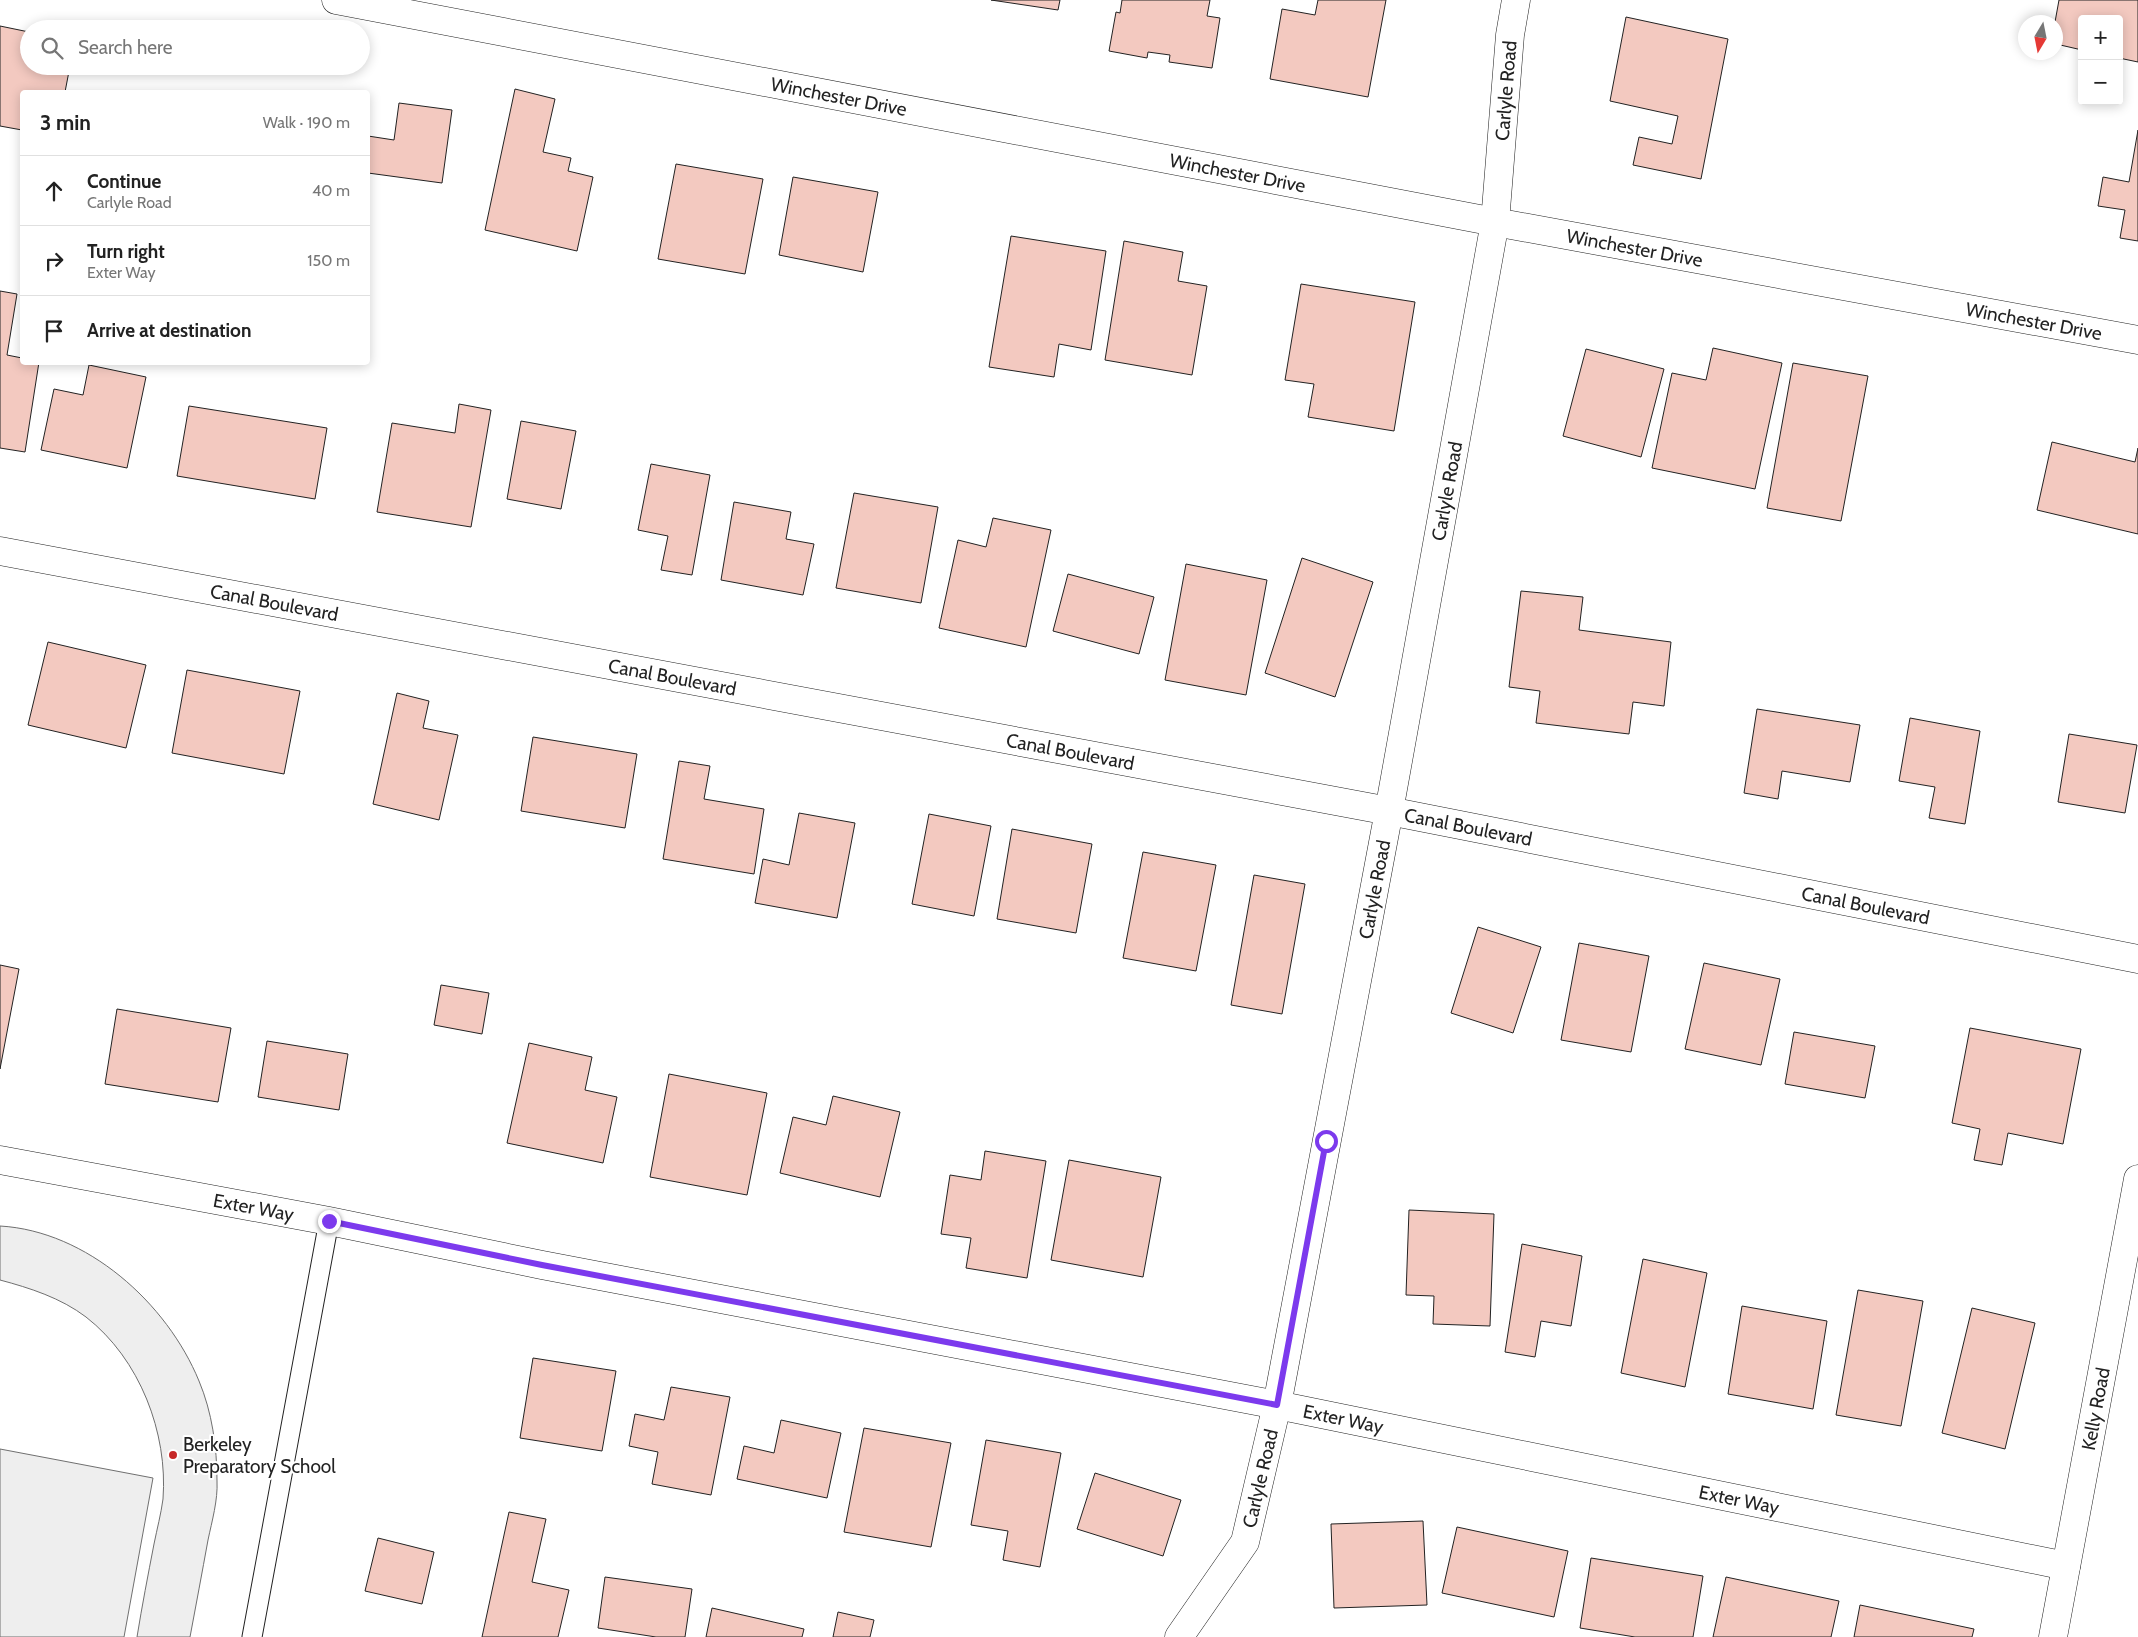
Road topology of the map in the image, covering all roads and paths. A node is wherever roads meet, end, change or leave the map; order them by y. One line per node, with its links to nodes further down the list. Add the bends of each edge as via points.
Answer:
1 (336, 0): 3 (street, Winchester Drive)
2 (1516, 0): 3 (street, Carlyle Road, via 1510,35)
3 (1495, 222): 4 (street, Winchester Drive); 6 (street, Carlyle Road)
4 (2138, 340)
5 (0, 551): 6 (street, Canal Boulevard)
6 (1389, 811): 7 (street, Canal Boulevard); 11 (street, Carlyle Road)
7 (2138, 959)
8 (0, 1160): 10 (street, Exter Way)
9 (2138, 1179): 12 (street, Kelly Road)
10 (329, 1221): 11 (street, Exter Way, via 542,1265); 13 (lane)
11 (1277, 1405): 12 (street, Exter Way); 14 (street, Carlyle Road, via 1245,1542)
12 (2066, 1566): 15 (street, Kelly Road)
13 (252, 1637)
14 (1179, 1637)
15 (2053, 1637)

